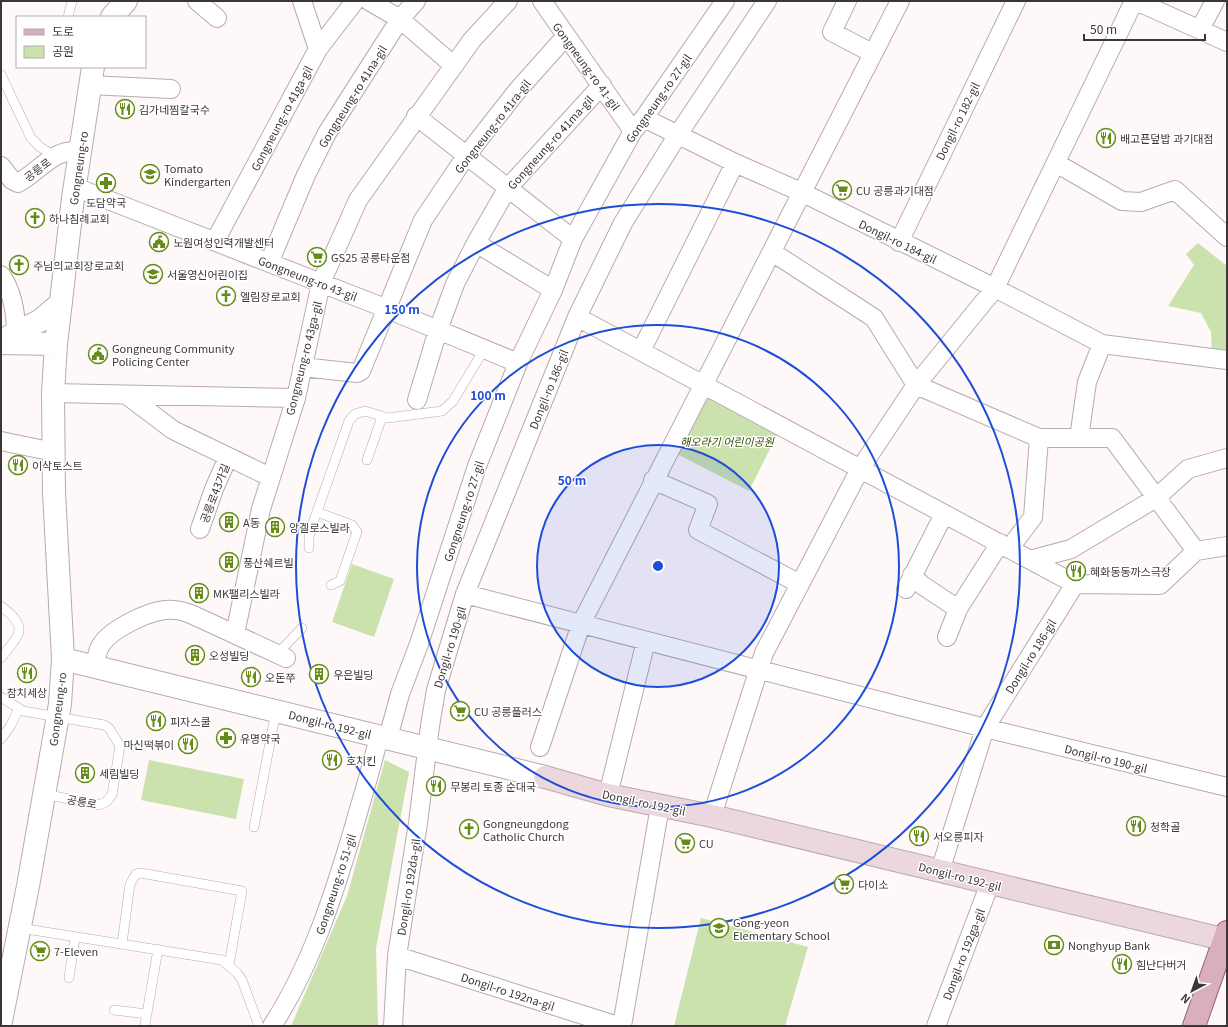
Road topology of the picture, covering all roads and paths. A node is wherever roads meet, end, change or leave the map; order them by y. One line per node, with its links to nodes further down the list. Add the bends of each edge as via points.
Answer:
1 (72, 1): 17 (lane)
2 (126, 1): 18 (street)
3 (197, 1): 19 (street)
4 (302, 1): 24 (street)
5 (355, 1): 24 (street, Gongneung-ro 41ga-gil)
6 (369, 1): 20 (street)
7 (416, 1): 20 (street, Gongneung-ro 41na-gil)
8 (508, 1): 26 (street, Gongneung-ro 43ga-gil, via 472,40)
9 (542, 1): 22 (street, Gongneung-ro 41-gil)
10 (725, 1): 32 (street, Gongneung-ro 27-gil)
11 (767, 1): 33 (street)
12 (847, 1): 25 (street, via 832,32)
13 (900, 1): 25 (street)
14 (1016, 1): 46 (street, Dongil-ro 182-gil)
15 (1135, 1): 21 (street); 37 (street)
16 (1215, 1): 21 (street)
17 (68, 16)
18 (113, 16)
19 (217, 18)
20 (400, 19): 26 (street); 49 (street, Gongneung-ro 41na-gil, via 327,133 306,175)
21 (1200, 29): 23 (street)
22 (566, 36): 29 (street, Gongneung-ro 41-gil); 36 (street, Gongneung-ro 41ra-gil, via 517,91)
23 (1227, 42)
24 (318, 49): 45 (street, Gongneung-ro 41ga-gil)
25 (872, 53): 42 (street)
26 (453, 66): 31 (street, Gongneung-ro 43ga-gil)
27 (1, 75): 35 (lane, via 31,138)
28 (91, 76): 30 (street, Gongneung-ro); 34 (street, Gongneung-ro)
29 (602, 85): 32 (street, Gongneung-ro 41-gil); 41 (street, Gongneung-ro 41ma-gil)
30 (171, 89)
31 (416, 116): 36 (street); 51 (street, Gongneung-ro 43ga-gil, via 358,200)
32 (639, 124): 33 (street, Dongil-ro 184-gil); 44 (street, Gongneung-ro 27-gil)
33 (677, 136): 38 (street, Dongil-ro 184-gil); 56 (street, via 623,223)
34 (80, 152): 35 (street, 공릉로, via 66,151); 40 (street, Gongneung-ro)
35 (55, 156): 39 (street, 공릉로, via 18,183 12,180)
36 (466, 156): 41 (street); 55 (street, Gongneung-ro 41ra-gil, via 423,220)
37 (1056, 163): 43 (street, via 1122,202 1141,202 1175,190); 52 (street)
38 (735, 164): 42 (street, Dongil-ro 184-gil); 62 (street)
39 (1, 166)
40 (75, 187): 45 (street, Gongneung-ro 43-gil); 54 (street, Gongneung-ro)
41 (508, 189): 44 (street); 47 (street, Gongneung-ro 41ma-gil)
42 (801, 192): 46 (street, Dongil-ro 184-gil); 48 (street)
43 (1227, 237)
44 (573, 239): 53 (street, Gongneung-ro 27-gil)
45 (214, 241): 49 (street, Gongneung-ro 43-gil)
46 (899, 242): 52 (street, Dongil-ro 184-gil)
47 (476, 243): 53 (street); 57 (street, Gongneung-ro 41ma-gil, via 454,284)
48 (772, 252): 66 (street); 67 (street, via 874,318)
49 (269, 263): 51 (street, Gongneung-ro 43-gil)
50 (1, 275): 58 (street, via 7,285 14,312)
51 (321, 283): 55 (street, Gongneung-ro 43-gil); 65 (street, Gongneung-ro 43ga-gil)
52 (995, 288): 60 (street, Dongil-ro 184-gil); 67 (street)
53 (553, 290): 64 (street, Gongneung-ro 27-gil)
54 (61, 303): 58 (street, via 40,320); 59 (street, Gongneung-ro)
55 (385, 308): 57 (street, Gongneung-ro 43-gil); 65 (street, via 359,372)
56 (577, 317): 62 (street); 95 (street, Dongil-ro 186-gil)
57 (438, 330): 61 (street, Gongneung-ro 43-gil); 71 (street)
58 (6, 339): 59 (street)
59 (56, 344): 68 (street, Gongneung-ro)
60 (1102, 344): 63 (street, Dongil-ro 184-gil); 74 (street, via 1087,382)
61 (485, 348): 64 (street, Gongneung-ro 43-gil); 72 (lane, via 453,401 442,411)
62 (641, 351): 66 (street)
63 (1227, 360)
64 (518, 363): 113 (street, Gongneung-ro 27-gil, via 477,466 419,644)
65 (302, 367): 70 (street, Gongneung-ro 43ga-gil)
66 (703, 385): 80 (street); 82 (street)
67 (916, 385): 73 (street); 80 (street)
68 (53, 393): 69 (street); 76 (street, Gongneung-ro)
69 (128, 396): 70 (street); 77 (street, via 173,430)
70 (296, 398): 81 (street, Gongneung-ro 43ga-gil)
71 (417, 400)
72 (382, 417): 79 (lane); 84 (lane, via 365,411 355,414 348,421)
73 (1039, 438): 74 (street); 87 (street, via 1033,517)
74 (1079, 438): 83 (street, via 1112,438)
75 (1, 441): 76 (street)
76 (54, 452): 105 (street, Gongneung-ro)
77 (228, 457): 81 (street); 86 (street, 공릉로43가길, via 211,495)
78 (1227, 458): 83 (street, via 1188,469)
79 (368, 460)
80 (860, 469): 85 (street); 92 (street)
81 (270, 477): 100 (street, Gongneung-ro 43ga-gil)
82 (653, 480): 92 (street, via 708,504 698,530); 98 (street)
83 (1156, 498): 90 (street); 91 (street, via 1071,549)
84 (316, 512): 89 (lane, via 309,537); 94 (lane, via 352,524 357,532 340,581)
85 (944, 514): 87 (street); 97 (street, via 909,582 922,585)
86 (200, 529)
87 (1005, 546): 91 (street); 97 (street)
88 (1227, 546): 90 (street)
89 (309, 548)
90 (1196, 551): 93 (street, via 1160,585)
91 (1030, 560): 93 (street)
92 (800, 584): 107 (street, via 764,652)
93 (1075, 584): 112 (street, Dongil-ro 186-gil)
94 (331, 585)
95 (465, 594): 98 (street, Dongil-ro 190-gil); 115 (street, Dongil-ro 190-gil, via 436,690)
96 (1, 606): 104 (lane, via 16,617 20,628 19,634)
97 (958, 609): 101 (street)
98 (581, 624): 102 (street, Dongil-ro 190-gil); 116 (street)
99 (302, 628): 103 (lane)
100 (235, 634): 103 (street); 106 (street, via 185,612 154,612 110,634 100,646)
101 (947, 637)
102 (646, 641): 107 (street, Dongil-ro 190-gil); 120 (street)
103 (282, 656)
104 (1, 658)
105 (63, 659): 106 (street, Dongil-ro 192-gil); 111 (street, Gongneung-ro)
106 (95, 666): 110 (street, Dongil-ro 192-gil)
107 (758, 670): 112 (street, Dongil-ro 190-gil); 122 (street)
108 (1, 697): 109 (lane)
109 (18, 710): 111 (lane, 공릉로); 114 (lane)
110 (276, 711): 113 (street, Dongil-ro 192-gil); 123 (lane)
111 (58, 716): 119 (street, Gongneung-ro); 119 (lane, 공릉로, via 104,725 109,728 121,748 112,795 106,802 99,805)
112 (985, 728): 118 (street, Dongil-ro 190-gil); 124 (street)
113 (384, 737): 115 (street, Dongil-ro 192-gil); 139 (street, Gongneung-ro 51-gil, via 319,933 290,999)
114 (1, 739)
115 (426, 748): 117 (street, Dongil-ro 192-gil); 131 (street, Dongil-ro 192da-gil, via 418,823)
116 (540, 748)
117 (545, 777): 120 (main road, Dongil-ro 192-gil)
118 (1227, 787)
119 (44, 794): 126 (street, Gongneung-ro)
120 (608, 795): 121 (main road, Dongil-ro 192-gil)
121 (660, 806): 122 (main road, Dongil-ro 192-gil); 142 (street)
122 (712, 816): 124 (main road, Dongil-ro 192-gil)
123 (254, 827)
124 (940, 871): 125 (main road, Dongil-ro 192-gil)
125 (990, 883): 128 (main road, Dongil-ro 192-gil); 143 (street, Dongil-ro 192ga-gil)
126 (20, 928): 127 (lane); 136 (street, Gongneung-ro)
127 (75, 936): 129 (lane); 133 (lane)
128 (1226, 937): 144 (main road)
129 (122, 944): 130 (lane); 132 (lane, via 130,884 136,874 242,892)
130 (158, 949): 132 (lane, via 213,958); 135 (lane)
131 (397, 956): 140 (street, Dongil-ro 192da-gil); 141 (street, Dongil-ro 192na-gil)
132 (229, 965): 138 (lane, via 242,980)
133 (69, 978)
134 (114, 1010): 135 (lane)
135 (147, 1014): 137 (lane)
136 (1, 1021)
137 (145, 1025)
138 (259, 1026)
139 (272, 1026)
140 (393, 1026)
141 (618, 1026)
142 (622, 1026)
143 (936, 1026)
144 (1194, 1026)

